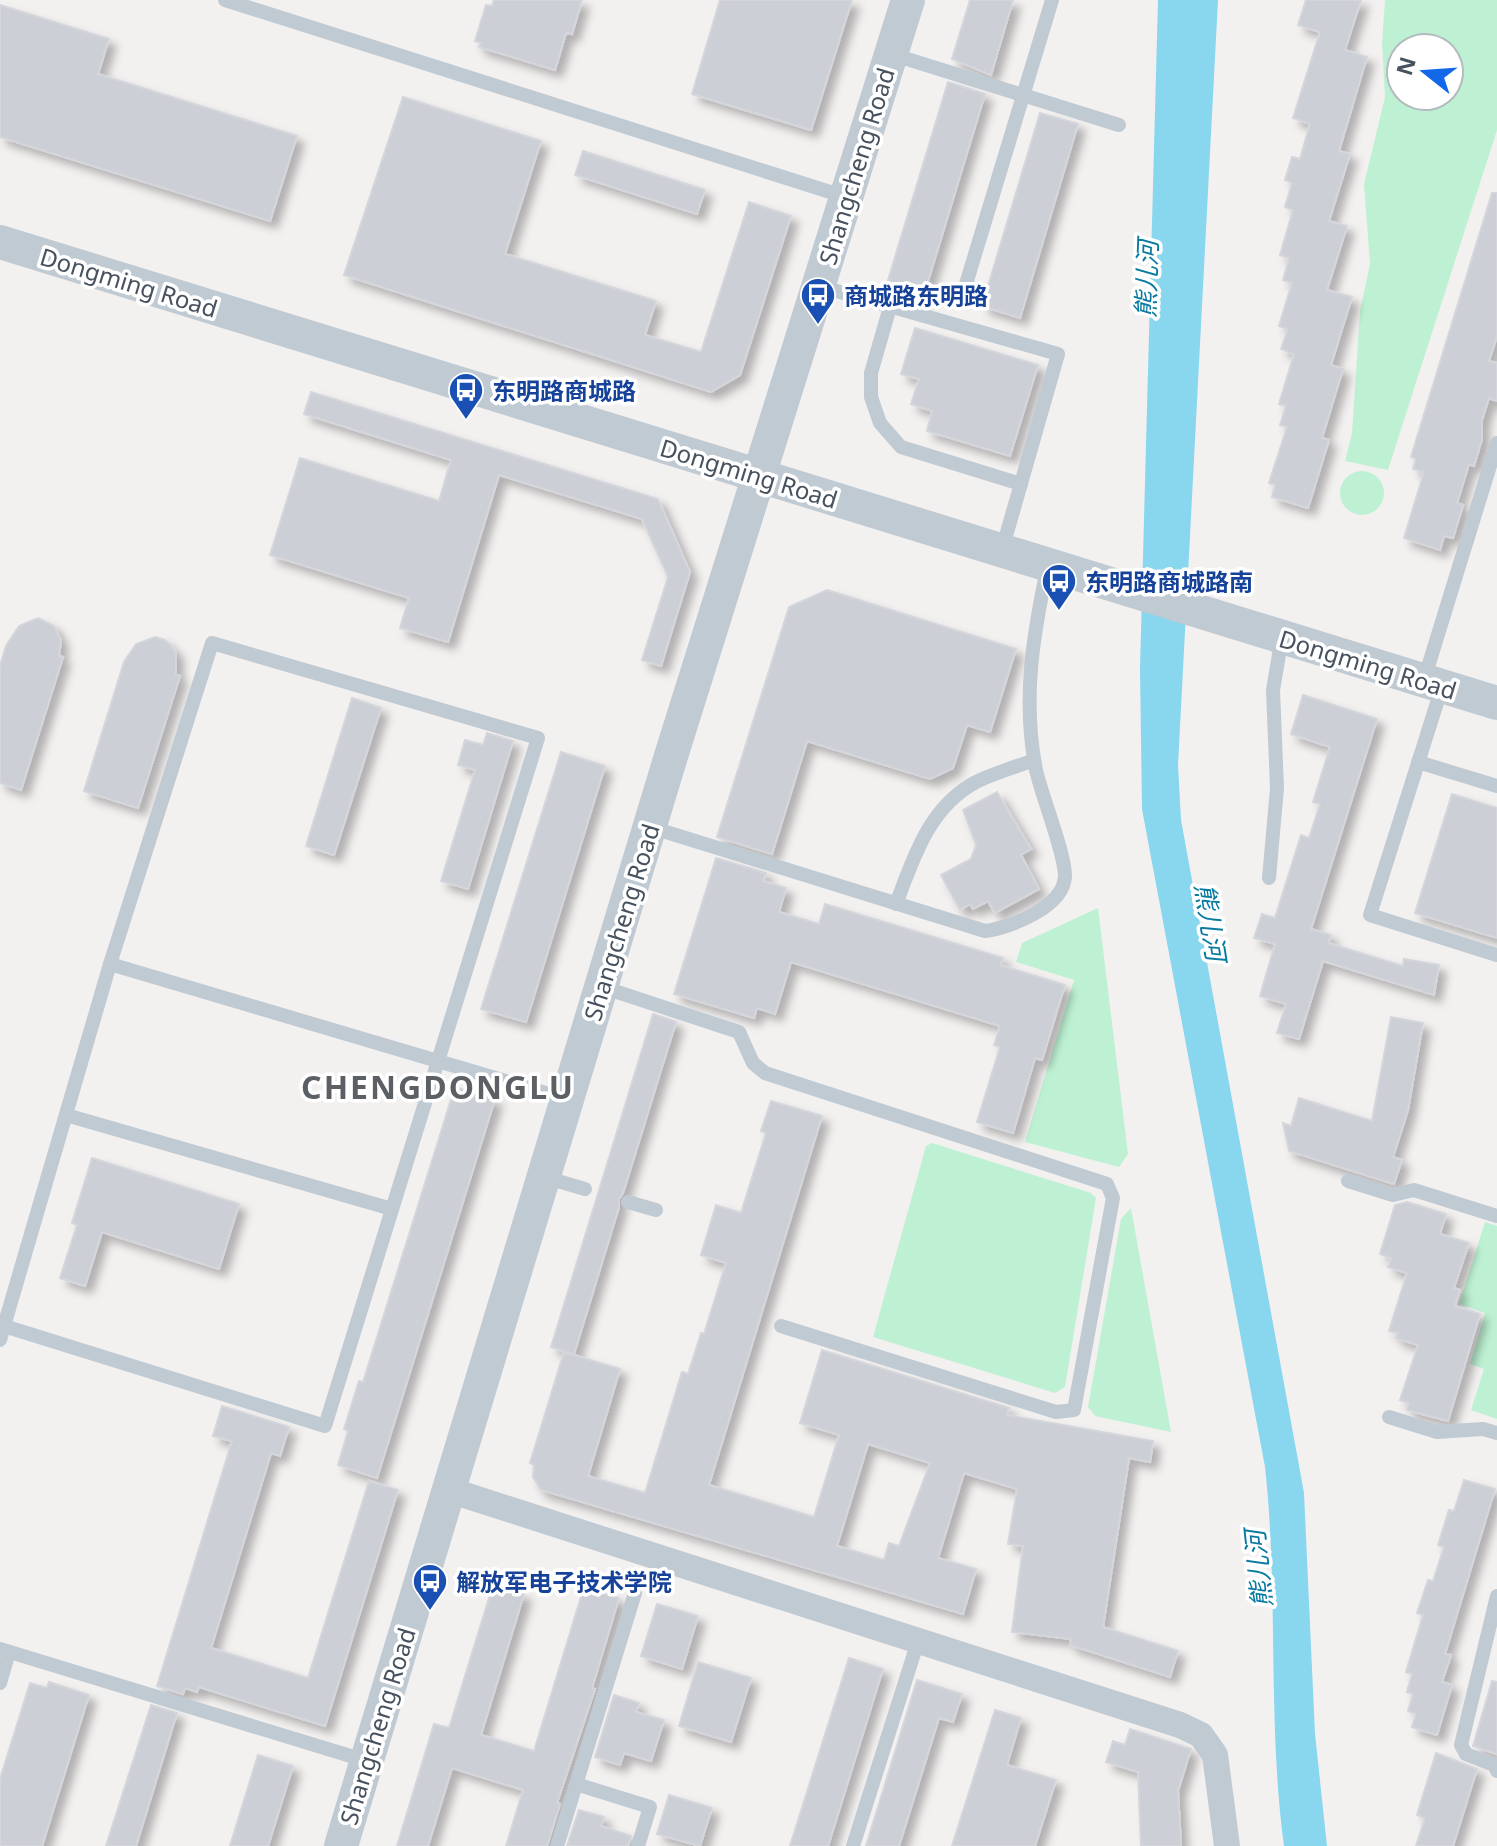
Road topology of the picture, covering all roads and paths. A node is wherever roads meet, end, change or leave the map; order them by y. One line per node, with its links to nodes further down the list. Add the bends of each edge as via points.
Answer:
1 (225, 0): 7 (lane)
2 (908, 0): 4 (street, Shangcheng Road)
3 (1052, 0): 5 (lane)
4 (891, 54): 5 (lane); 7 (street, Shangcheng Road)
5 (1023, 95): 6 (lane); 10 (lane)
6 (1119, 125)
7 (846, 197): 9 (street, Shangcheng Road)
8 (0, 242): 13 (street, Dongming Road)
9 (818, 286): 11 (lane); 13 (street, Shangcheng Road)
10 (963, 294)
11 (890, 307): 14 (lane, via 871,373 871,397 880,423 901,447); 14 (lane, via 1058,354)
12 (1497, 443): 18 (lane)
13 (759, 476): 15 (street, Dongming Road); 23 (street, Shangcheng Road)
14 (1021, 484): 15 (lane)
15 (1002, 551): 16 (street, Dongming Road)
16 (1048, 565): 17 (street, Dongming Road); 20 (lane, via 1033,635 1028,722)
17 (1282, 637): 18 (street, Dongming Road); 24 (lane, via 1273,690 1277,788)
18 (1433, 684): 19 (street, Dongming Road); 21 (lane)
19 (1497, 703)
20 (1034, 760): 25 (lane, via 975,783 946,804 923,835); 25 (lane, via 1065,876 1059,894 1003,929 985,931)
21 (1418, 762): 22 (lane); 26 (lane, via 1370,915)
22 (1497, 786)
23 (650, 827): 25 (lane); 28 (street, Shangcheng Road)
24 (1269, 878)
25 (896, 904)
26 (1497, 955)
27 (110, 964): 29 (lane); 29 (lane, via 212,643 523,733 538,738); 31 (lane)
28 (601, 987): 30 (street, Shangcheng Road); 39 (lane, via 739,1032 753,1063 765,1073 1107,1184 1113,1198 1074,1410 1056,1412)
29 (438, 1060): 30 (lane); 36 (lane)
30 (567, 1099): 32 (street, Shangcheng Road)
31 (66, 1115): 36 (lane); 40 (lane)
32 (544, 1177): 34 (lane); 43 (street, Shangcheng Road)
33 (1348, 1181): 38 (lane, via 1393,1195 1414,1190)
34 (585, 1189)
35 (628, 1202): 37 (lane)
36 (392, 1209): 40 (lane, via 325,1426)
37 (656, 1210)
38 (1497, 1216)
39 (781, 1326)
40 (1, 1331)
41 (1389, 1417): 42 (lane, via 1437,1432)
42 (1497, 1433)
43 (449, 1490): 46 (street); 49 (street, Shangcheng Road)
44 (635, 1593): 51 (lane)
45 (1497, 1596): 50 (lane, via 1461,1745 1466,1754)
46 (918, 1641): 55 (lane); 56 (street, via 1201,1735 1215,1755)
47 (5, 1651): 48 (lane); 49 (lane)
48 (0, 1683)
49 (367, 1761): 52 (street, Shangcheng Road)
50 (1497, 1771)
51 (576, 1784): 53 (lane); 54 (lane, via 650,1807)
52 (341, 1846)
53 (557, 1846)
54 (638, 1846)
55 (853, 1846)
56 (1227, 1846)

